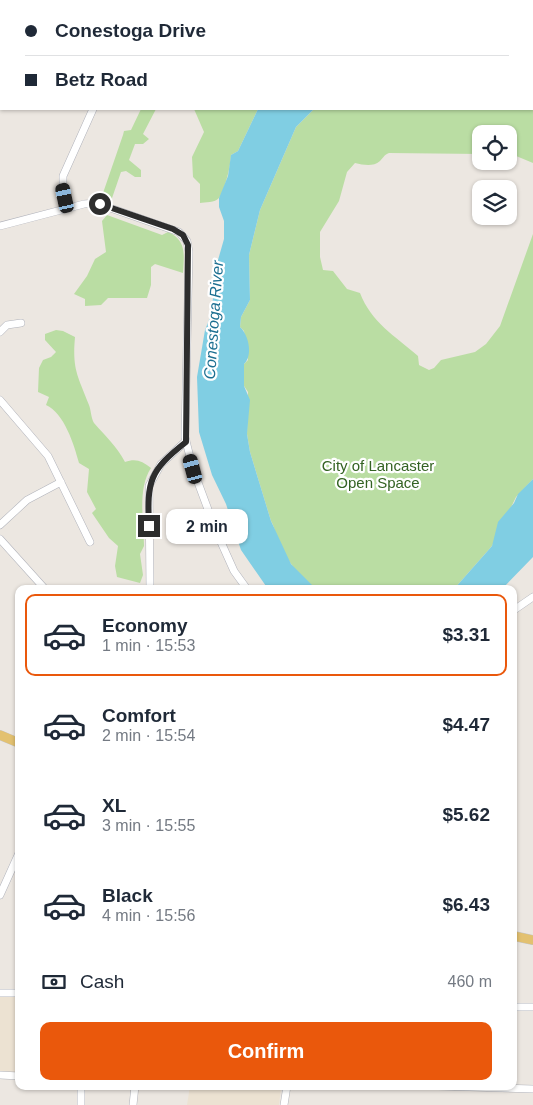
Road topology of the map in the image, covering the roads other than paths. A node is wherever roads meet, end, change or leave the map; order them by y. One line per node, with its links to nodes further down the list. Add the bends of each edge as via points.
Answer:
1 (93, 110): 2 (street, via 63,176)
2 (67, 208): 3 (street); 7 (street, via 91,203 107,206 173,229 187,241)
3 (0, 226)
4 (21, 323): 5 (street, via 7,325)
5 (0, 332)
6 (0, 400): 8 (street, via 48,456)
7 (186, 442): 13 (street, via 160,464 149,486); 14 (street, via 218,537)
8 (61, 482): 9 (street, via 27,500); 11 (street)
9 (0, 525)
10 (0, 539): 12 (street)
11 (90, 542)
12 (41, 585)
13 (150, 585)
14 (244, 585)
15 (533, 597): 16 (street)
16 (517, 608)
17 (0, 736): 18 (main road)
18 (15, 742)
19 (15, 861): 20 (street)
20 (0, 895)
21 (517, 937): 22 (main road)
22 (533, 940)
23 (0, 993): 24 (street)
24 (15, 993)
25 (517, 1006): 26 (street)
26 (533, 1007)
27 (0, 1075): 28 (street)
28 (15, 1076)
29 (517, 1088): 30 (street)
30 (533, 1089)
31 (81, 1090): 34 (street)
32 (135, 1090): 35 (street)
33 (286, 1090): 36 (street)
34 (81, 1105)
35 (133, 1105)
36 (284, 1105)

